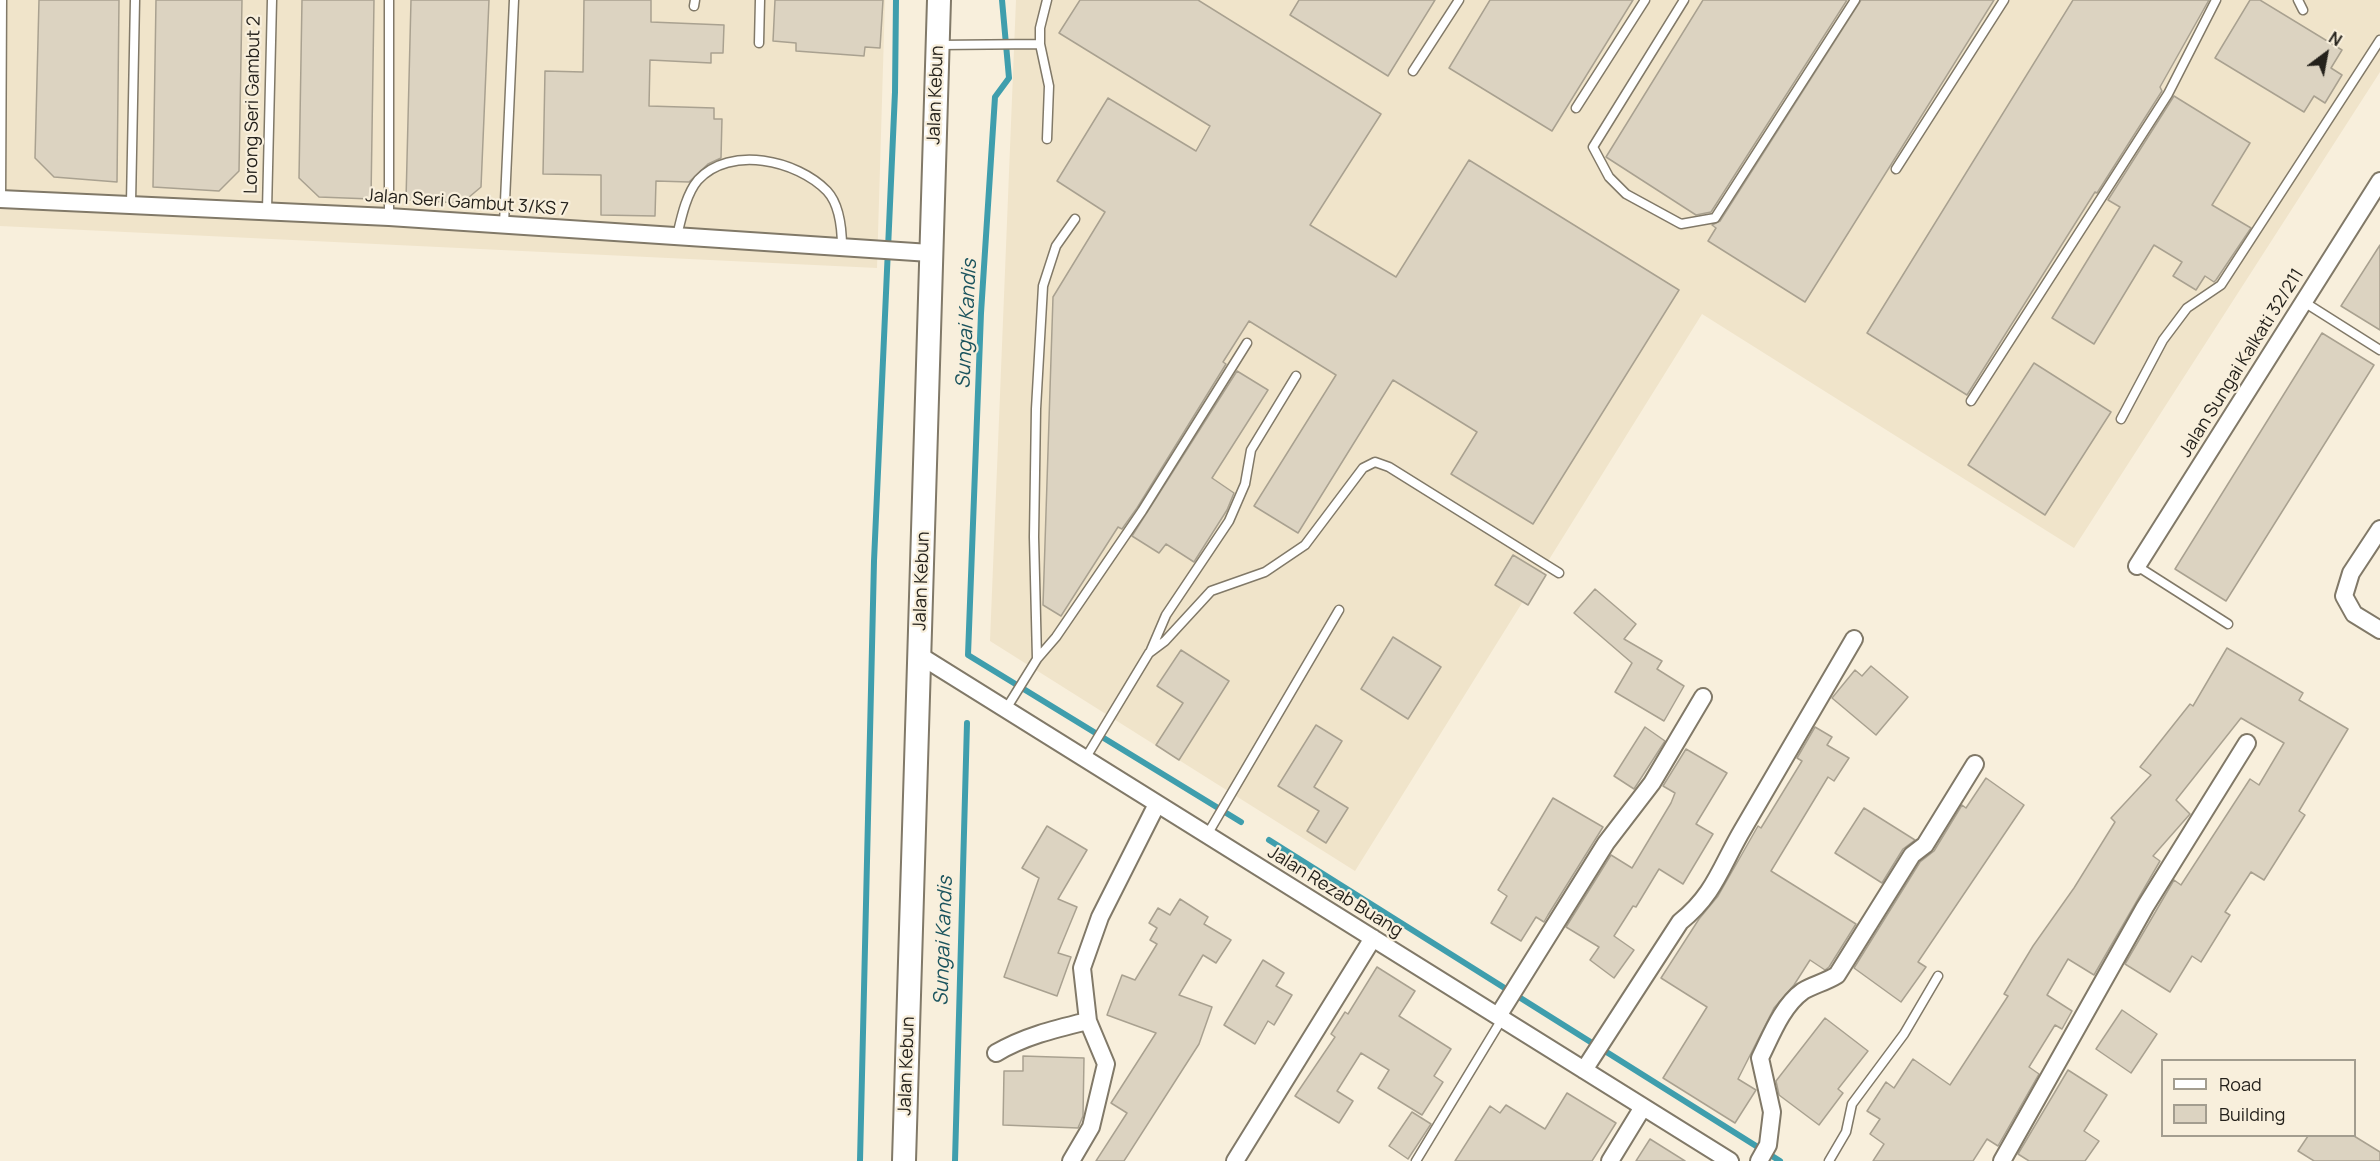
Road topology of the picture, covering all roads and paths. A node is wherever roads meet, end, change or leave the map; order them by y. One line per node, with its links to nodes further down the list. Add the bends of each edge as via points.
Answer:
1 (2, 0): 26 (lane)
2 (135, 0): 27 (lane)
3 (272, 0): 28 (lane, Lorong Seri Gambut 2)
4 (389, 0): 29 (lane)
5 (514, 0): 31 (lane)
6 (760, 0): 18 (lane)
7 (939, 0): 20 (main road, Jalan Kebun)
8 (1047, 0): 19 (lane)
9 (1459, 0): 21 (lane)
10 (1645, 0): 22 (lane)
11 (1684, 0): 12 (lane, via 1593,147 1609,177 1626,194 1681,225 1715,218)
12 (1855, 0)
13 (2004, 0): 24 (lane)
14 (2216, 0): 39 (lane, via 2168,94)
15 (2298, 0): 16 (lane)
16 (2303, 10)
17 (2380, 40): 40 (lane, via 2221,285 2187,308 2163,340)
18 (759, 43)
19 (1040, 44): 20 (lane); 23 (lane, via 1049,86)
20 (937, 45): 34 (main road, Jalan Kebun)
21 (1413, 71)
22 (1576, 108)
23 (1047, 139)
24 (1896, 169)
25 (2380, 181): 35 (street, Jalan Sungai Kalkati 32/211)
26 (1, 200): 27 (street, Jalan Seri Gambut 3/KS 7)
27 (131, 203): 28 (street, Jalan Seri Gambut 3/KS 7)
28 (267, 210): 29 (street, Jalan Seri Gambut 3/KS 7)
29 (389, 217): 31 (street, Jalan Seri Gambut 3/KS 7)
30 (1075, 219): 50 (lane, via 1056,246 1043,286 1036,409)
31 (504, 224): 32 (street, Jalan Seri Gambut 3/KS 7)
32 (677, 236): 33 (street, Jalan Seri Gambut 3/KS 7); 33 (lane, via 697,181 718,165 759,160 797,170 828,192 842,226)
33 (842, 248): 34 (street, Jalan Seri Gambut 3/KS 7)
34 (930, 253): 49 (main road, Jalan Kebun)
35 (2304, 302): 37 (lane); 42 (street, Jalan Sungai Kalkati 32/211)
36 (1247, 343): 50 (lane, via 1142,511)
37 (2380, 350)
38 (1296, 376): 48 (lane, via 1251,450 1245,483 1229,521 1166,615)
39 (1971, 401)
40 (2121, 419)
41 (2380, 529): 46 (street, via 2352,573 2344,596 2354,614)
42 (2137, 566): 45 (lane)
43 (1559, 573): 48 (lane, via 1376,462 1363,468 1305,545 1255,577 1211,591)
44 (1339, 610): 57 (lane)
45 (2228, 624)
46 (2380, 630)
47 (1854, 639): 63 (street, via 1731,849 1716,883 1700,906 1680,922)
48 (1149, 653): 54 (lane)
49 (920, 656): 52 (street, Jalan Rezab Buang); 65 (main road, Jalan Kebun)
50 (1037, 659): 52 (lane)
51 (1703, 697): 60 (street, via 1652,783 1606,843)
52 (1006, 709): 54 (street, Jalan Rezab Buang)
53 (2247, 743): 73 (street, via 2145,907)
54 (1085, 759): 56 (street, Jalan Rezab Buang)
55 (1975, 764): 71 (street, via 1837,975 1804,991 1786,1009 1760,1058 1772,1112 1768,1145)
56 (1157, 804): 57 (street, Jalan Rezab Buang); 61 (street, via 1100,917 1082,968)
57 (1207, 835): 58 (street, Jalan Rezab Buang)
58 (1373, 938): 60 (street, Jalan Rezab Buang); 67 (street)
59 (1938, 976): 72 (lane, via 1904,1034 1852,1104 1846,1132)
60 (1501, 1014): 63 (street, Jalan Rezab Buang); 68 (lane)
61 (1088, 1021): 62 (street, via 1043,1032); 66 (street, via 1106,1064 1091,1127)
62 (996, 1053)
63 (1587, 1064): 64 (street, Jalan Rezab Buang)
64 (1643, 1107): 69 (street); 70 (street, Jalan Rezab Buang)
65 (904, 1161)
66 (1071, 1161)
67 (1235, 1161)
68 (1416, 1161)
69 (1610, 1161)
70 (1730, 1161)
71 (1759, 1161)
72 (1829, 1161)
73 (2002, 1161)

